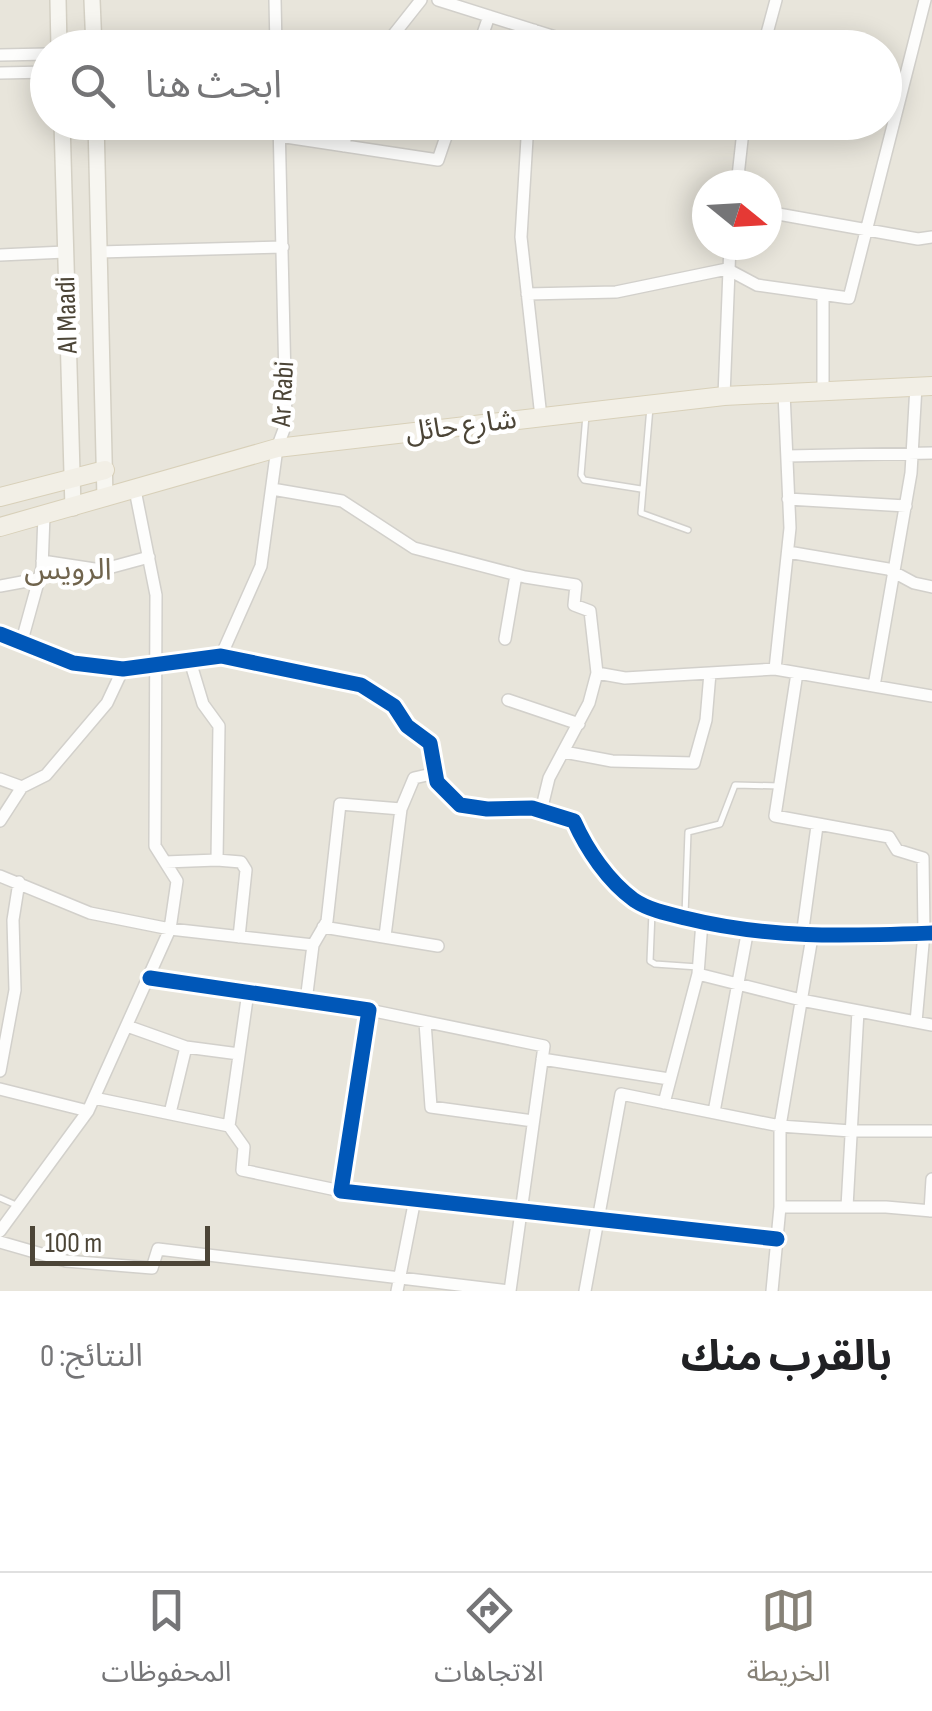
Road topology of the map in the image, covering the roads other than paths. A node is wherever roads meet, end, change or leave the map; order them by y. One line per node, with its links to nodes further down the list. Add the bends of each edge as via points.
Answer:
1 (58, 0): 9 (street)
2 (92, 0): 10 (street)
3 (275, 0): 11 (street)
4 (422, 0): 12 (street)
5 (776, 0): 15 (street)
6 (925, 0): 20 (street)
7 (446, 1): 8 (street)
8 (489, 16): 13 (street); 14 (street)
9 (59, 30)
10 (93, 30)
11 (276, 30)
12 (398, 30)
13 (484, 30)
14 (534, 30)
15 (768, 30)
16 (30, 54): 17 (street)
17 (0, 55)
18 (30, 72): 19 (street)
19 (0, 73)
20 (902, 92)
21 (62, 140): 36 (street, Al Maadi)
22 (96, 140): 37 (street, Al Maadi)
23 (279, 140): 35 (street, Ar Rabi)
24 (321, 140): 30 (street)
25 (345, 140): 30 (street)
26 (445, 140): 30 (street, via 438,160)
27 (527, 140): 41 (street, via 520,236)
28 (742, 140): 31 (street)
29 (890, 140): 33 (street)
30 (344, 146)
31 (739, 170)
32 (782, 214): 33 (street)
33 (868, 228): 34 (street); 42 (street, via 849,298)
34 (932, 237)
35 (283, 247): 37 (street); 50 (street, Ar Rabi, via 286,424)
36 (65, 252): 38 (street); 55 (street, Al Maadi)
37 (99, 252): 54 (street, Al Maadi)
38 (0, 255)
39 (728, 260): 40 (street)
40 (727, 269): 41 (street, via 616,292); 42 (street, via 757,286); 46 (street)
41 (527, 294): 49 (street)
42 (824, 297): 44 (street)
43 (924, 386): 44 (main road, شارع حائل); 51 (street)
44 (823, 391): 45 (main road, شارع حائل)
45 (784, 393): 46 (main road, شارع حائل); 53 (street)
46 (724, 396): 47 (main road, شارع حائل)
47 (650, 404): 48 (main road, شارع حائل); 57 (lane)
48 (586, 412): 49 (main road, شارع حائل); 57 (lane, via 581,476)
49 (541, 417): 50 (main road, شارع حائل)
50 (277, 448): 56 (street, Ar Rabi); 58 (main road, شارع حائل)
51 (912, 452): 52 (street); 53 (street); 62 (street)
52 (932, 453)
53 (787, 456): 61 (street)
54 (105, 470): 55 (main road); 60 (street, Al Maadi)
55 (71, 478): 59 (main road); 63 (street, Al Maadi)
56 (272, 489): 70 (street, via 342,500 414,548); 78 (street, Ar Rabi, via 260,566)
57 (642, 489): 66 (lane, via 641,513)
58 (135, 490): 60 (main road, شارع حائل); 68 (street)
59 (0, 497)
60 (105, 498): 63 (main road, شارع حائل)
61 (788, 499): 62 (street); 67 (street)
62 (906, 506): 71 (street)
63 (73, 508): 64 (main road, شارع حائل)
64 (44, 515): 65 (main road, شارع حائل); 69 (street)
65 (0, 527)
66 (688, 530)
67 (788, 552): 71 (street); 81 (street)
68 (148, 558): 69 (street, via 101,570); 80 (street, via 156,596)
69 (42, 561): 72 (street)
70 (516, 574): 76 (street); 84 (street, via 576,584 574,605 590,611)
71 (896, 574): 74 (street); 86 (street)
72 (38, 578): 73 (street); 77 (street)
73 (0, 586)
74 (932, 587)
75 (0, 634): 77 (street)
76 (505, 638)
77 (20, 644): 82 (street, via 73,663)
78 (221, 656): 79 (street); 91 (street, via 361,685 394,706 430,743)
79 (190, 661): 80 (street); 99 (street, via 203,704 218,726)
80 (154, 666): 82 (street); 100 (street, via 154,846)
81 (774, 669): 83 (street); 85 (street)
82 (123, 670): 93 (street, via 107,702 46,775)
83 (710, 672): 84 (street, via 625,678); 90 (street, via 694,764)
84 (597, 673): 89 (street)
85 (797, 673): 86 (street); 94 (street)
86 (874, 686): 87 (street)
87 (932, 696)
88 (508, 700): 89 (street)
89 (578, 724): 90 (street)
90 (564, 752): 96 (street, via 548,778)
91 (436, 772): 95 (street, via 414,778); 96 (street, via 437,782 460,804)
92 (0, 779): 93 (street)
93 (22, 786): 97 (street)
94 (780, 786): 98 (street, via 776,816); 104 (lane, via 735,784 720,824 688,832)
95 (401, 809): 106 (street, via 340,804); 110 (street)
96 (541, 811): 103 (street, via 574,821 587,850 633,899)
97 (0, 821)
98 (817, 826): 109 (street, via 889,837 897,850 923,858); 112 (street)
99 (217, 860): 100 (street); 111 (street, via 245,866)
100 (165, 862): 107 (street, via 177,881)
101 (0, 876): 102 (street)
102 (18, 882): 107 (street, via 90,913); 130 (street, via 15,990)
103 (653, 910): 104 (street); 115 (lane, via 650,961)
104 (685, 918): 105 (street)
105 (702, 922): 108 (street); 115 (street)
106 (323, 927): 110 (street); 113 (street)
107 (170, 929): 111 (street); 116 (street)
108 (748, 929): 112 (street); 117 (street)
109 (928, 933): 112 (street); 124 (street)
110 (385, 936): 114 (street)
111 (239, 937): 113 (street)
112 (807, 937): 119 (street)
113 (313, 945): 120 (street)
114 (438, 946)
115 (698, 971): 117 (street); 131 (street)
116 (150, 978): 118 (street); 126 (street)
117 (738, 984): 119 (street); 136 (street)
118 (248, 992): 120 (street); 128 (street)
119 (801, 1000): 122 (street); 140 (street)
120 (306, 1001): 121 (street)
121 (369, 1010): 123 (street); 144 (street)
122 (858, 1011): 124 (street); 141 (street)
123 (425, 1022): 129 (street, via 544,1046); 138 (street, via 431,1107)
124 (916, 1022): 125 (street)
125 (932, 1025)
126 (127, 1026): 127 (street); 133 (street)
127 (186, 1047): 128 (street); 137 (street)
128 (239, 1054): 139 (street)
129 (542, 1059): 131 (street); 138 (street)
130 (0, 1071)
131 (669, 1079): 134 (street)
132 (0, 1089): 135 (street)
133 (94, 1098): 135 (street); 137 (street)
134 (664, 1102): 136 (street); 152 (street, via 621,1094)
135 (88, 1111): 147 (street)
136 (714, 1112): 140 (street)
137 (170, 1114): 139 (street)
138 (533, 1121): 150 (street)
139 (229, 1126): 144 (street, via 244,1147 242,1170)
140 (780, 1126): 141 (street); 148 (street)
141 (852, 1131): 142 (street); 149 (street)
142 (932, 1131)
143 (932, 1179): 151 (street)
144 (341, 1191): 146 (street)
145 (0, 1198): 147 (lane)
146 (414, 1199): 150 (street); 156 (street)
147 (19, 1206): 153 (street)
148 (780, 1207): 149 (street); 154 (street)
149 (847, 1207): 151 (street)
150 (520, 1211): 152 (street); 157 (street)
151 (931, 1211)
152 (599, 1220): 154 (street); 158 (street)
153 (2, 1226)
154 (777, 1239): 159 (street)
155 (0, 1242): 156 (street, via 66,1261 152,1268 158,1249)
156 (398, 1284): 157 (street)
157 (510, 1291)
158 (586, 1291)
159 (772, 1291)

